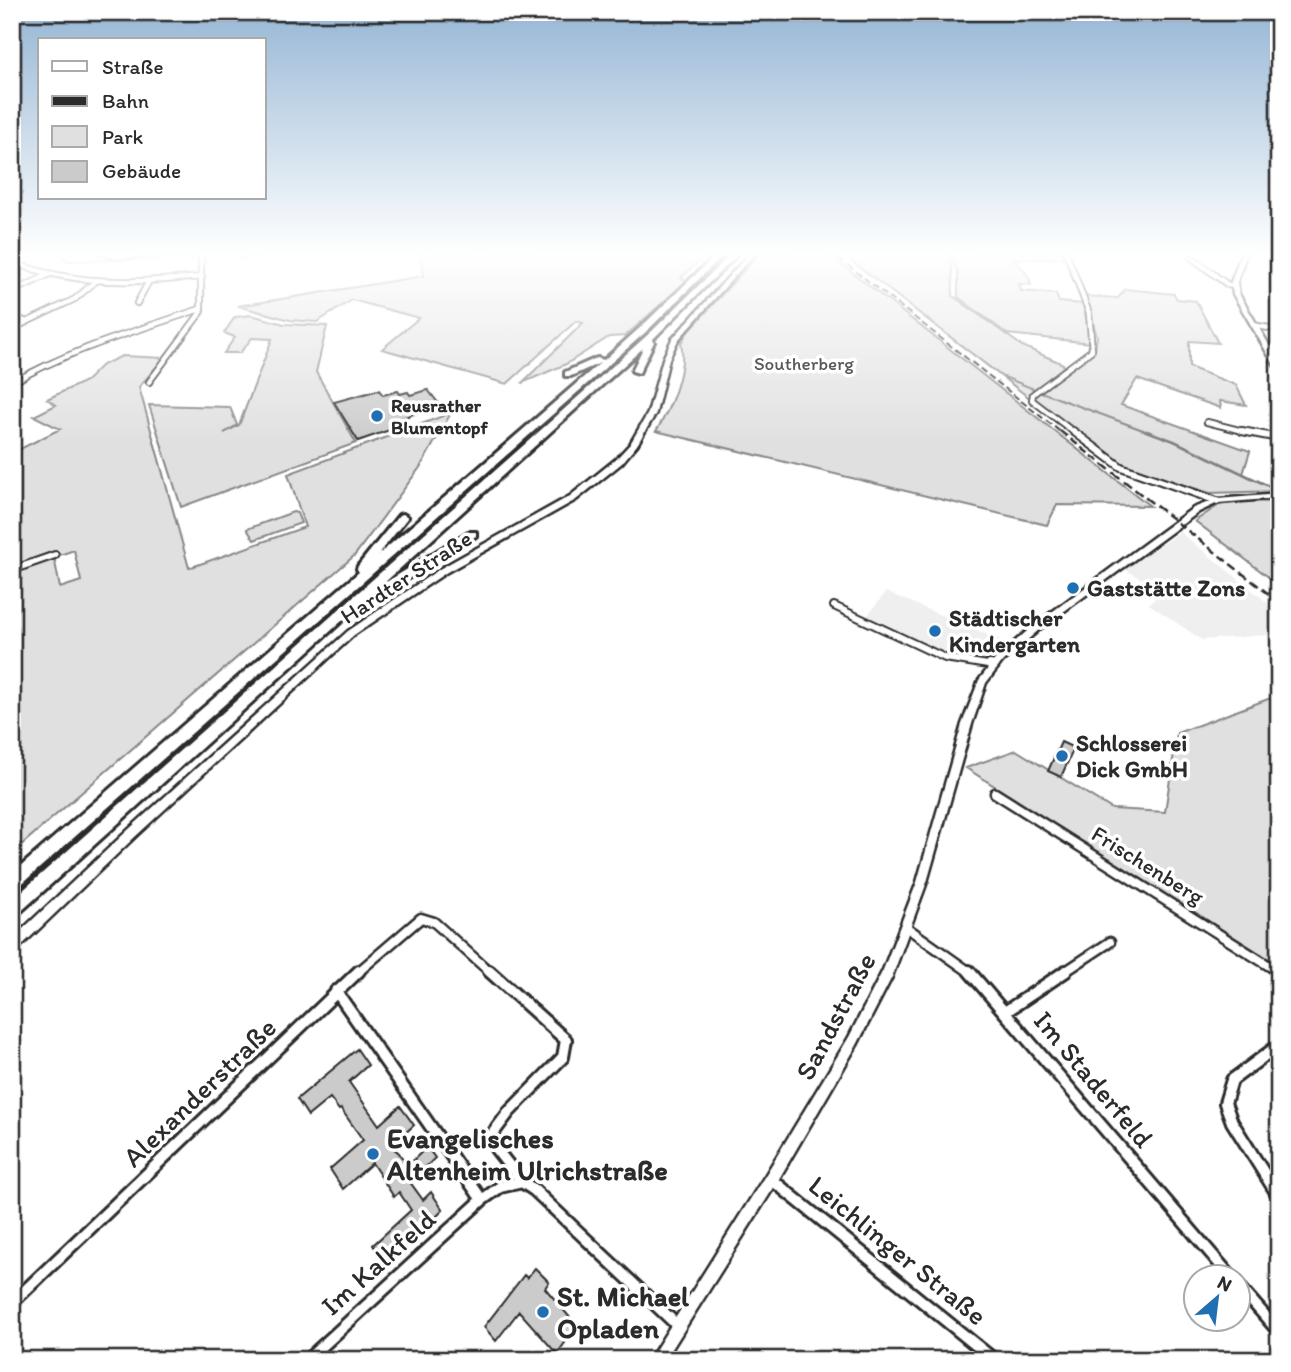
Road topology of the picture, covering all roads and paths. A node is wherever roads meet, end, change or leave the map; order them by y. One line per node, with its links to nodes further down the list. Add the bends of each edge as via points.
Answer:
1 (12, 316): 10 (street)
2 (39, 316): 10 (street)
3 (180, 316): 20 (street, via 76,351)
4 (198, 316): 19 (street)
5 (656, 316): 15 (highway)
6 (672, 316): 14 (highway)
7 (696, 316): 38 (main road, Hardter Straße, via 675,339 652,413 619,461 573,498 444,570 351,633)
8 (1088, 316): 24 (street, via 1092,350 1033,394 1032,400 1121,467)
9 (1248, 316): 11 (street)
10 (27, 322): 12 (street)
11 (1252, 325): 13 (street); 16 (street)
12 (12, 329)
13 (1279, 330)
14 (655, 333): 17 (highway); 31 (highway)
15 (622, 348): 18 (highway); 29 (highway)
16 (1279, 368)
17 (636, 371)
18 (568, 374)
19 (149, 382)
20 (12, 383)
21 (1207, 422): 22 (street)
22 (1279, 438)
23 (1279, 496): 24 (street)
24 (1217, 501): 32 (street, Sandstraße, via 1181,521 1021,639)
25 (403, 517): 29 (highway)
26 (472, 534): 31 (highway, via 390,584 347,620)
27 (55, 555): 28 (street)
28 (12, 570)
29 (331, 605): 34 (highway)
30 (834, 606): 32 (street, via 945,658)
31 (325, 629): 35 (highway)
32 (993, 666): 36 (street, Sandstraße, via 974,701)
33 (995, 793): 39 (street, Frischenberg)
34 (12, 883)
35 (12, 910)
36 (906, 927): 41 (street, Im Staderfeld, via 968,970); 43 (street, Sandstraße, via 853,1041)
37 (1110, 942): 41 (street)
38 (12, 947)
39 (1279, 972)
40 (336, 991): 44 (street, Alexanderstraße, via 421,918 434,922 566,1040 563,1057 491,1136); 46 (street); 49 (street, Alexanderstraße)
41 (1005, 1012): 47 (street, Im Staderfeld)
42 (1279, 1045): 45 (street, via 1232,1080 1225,1103)
43 (771, 1179): 50 (street, Sandstraße); 54 (street, Leichlinger Straße)
44 (522, 1182): 46 (street, Im Kalkfeld, via 500,1187); 50 (street)
45 (1279, 1197)
46 (482, 1200): 52 (street, Im Kalkfeld)
47 (1220, 1264)
48 (1252, 1301): 51 (street)
49 (12, 1303)
50 (678, 1326): 53 (street, Sandstraße)
51 (1279, 1332)
52 (307, 1360)
53 (656, 1360)
54 (991, 1360)

